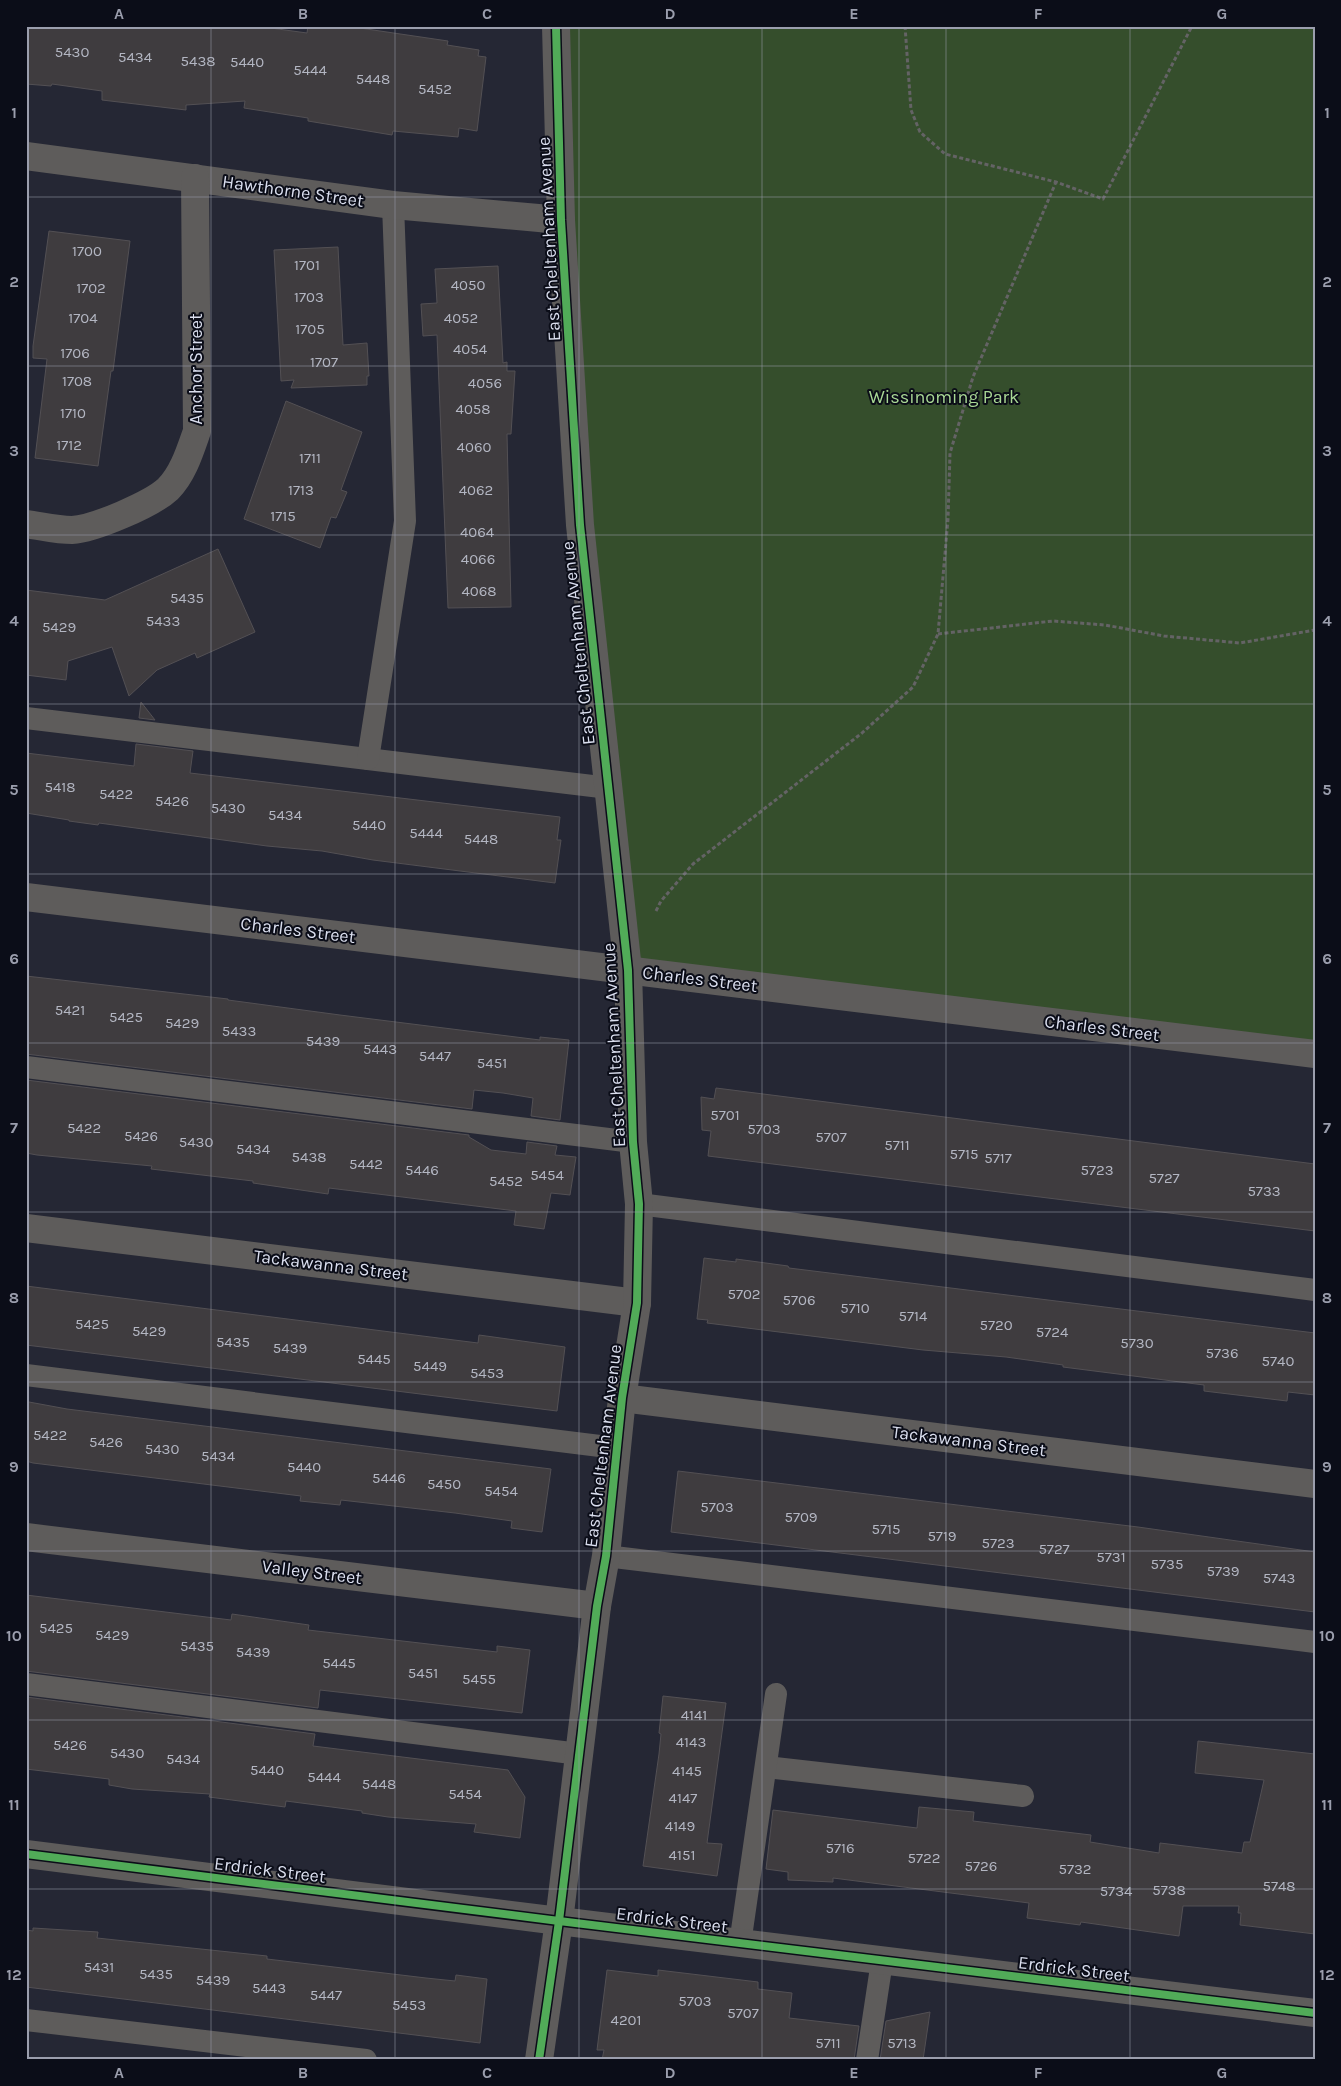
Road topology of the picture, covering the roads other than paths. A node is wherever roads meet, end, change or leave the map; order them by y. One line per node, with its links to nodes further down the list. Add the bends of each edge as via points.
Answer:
1 (556, 26): 5 (street, East Cheltenham Avenue)
2 (26, 156): 3 (street, Hawthorne Street)
3 (196, 178): 4 (street, Hawthorne Street); 6 (street, Anchor Street, via 197,431 187,461 168,489 148,503 115,518 74,530)
4 (393, 205): 5 (street, Hawthorne Street); 8 (lane, via 405,520)
5 (561, 220): 9 (street, East Cheltenham Avenue, via 580,525)
6 (26, 524)
7 (26, 718): 8 (lane)
8 (368, 759): 9 (lane)
9 (609, 788): 11 (street, East Cheltenham Avenue)
10 (26, 897): 11 (street, Charles Street)
11 (628, 970): 12 (street, Charles Street); 14 (street, East Cheltenham Avenue)
12 (1315, 1054)
13 (26, 1067): 14 (lane)
14 (633, 1142): 15 (street, East Cheltenham Avenue)
15 (639, 1204): 17 (lane); 18 (street, East Cheltenham Avenue)
16 (26, 1228): 18 (street, Tackawanna Street)
17 (1315, 1290)
18 (637, 1303): 20 (street, East Cheltenham Avenue)
19 (26, 1374): 21 (lane)
20 (622, 1398): 21 (street, East Cheltenham Avenue); 22 (street, Tackawanna Street)
21 (616, 1448): 24 (street, East Cheltenham Avenue)
22 (1315, 1484)
23 (26, 1537): 25 (street, Valley Street)
24 (606, 1556): 25 (street, East Cheltenham Avenue); 26 (lane)
25 (597, 1606): 29 (street, East Cheltenham Avenue)
26 (1315, 1642)
27 (26, 1684): 29 (lane)
28 (776, 1694): 30 (lane)
29 (579, 1754): 33 (street, East Cheltenham Avenue)
30 (766, 1767): 31 (lane); 34 (lane)
31 (1023, 1796)
32 (26, 1854): 33 (street, Erdrick Street)
33 (559, 1922): 34 (street, Erdrick Street); 39 (street, East Cheltenham Avenue)
34 (740, 1944): 35 (street, Erdrick Street)
35 (882, 1961): 36 (street, Erdrick Street); 40 (lane)
36 (1315, 2013)
37 (26, 2020): 38 (lane)
38 (366, 2060)
39 (539, 2060)
40 (868, 2060)

